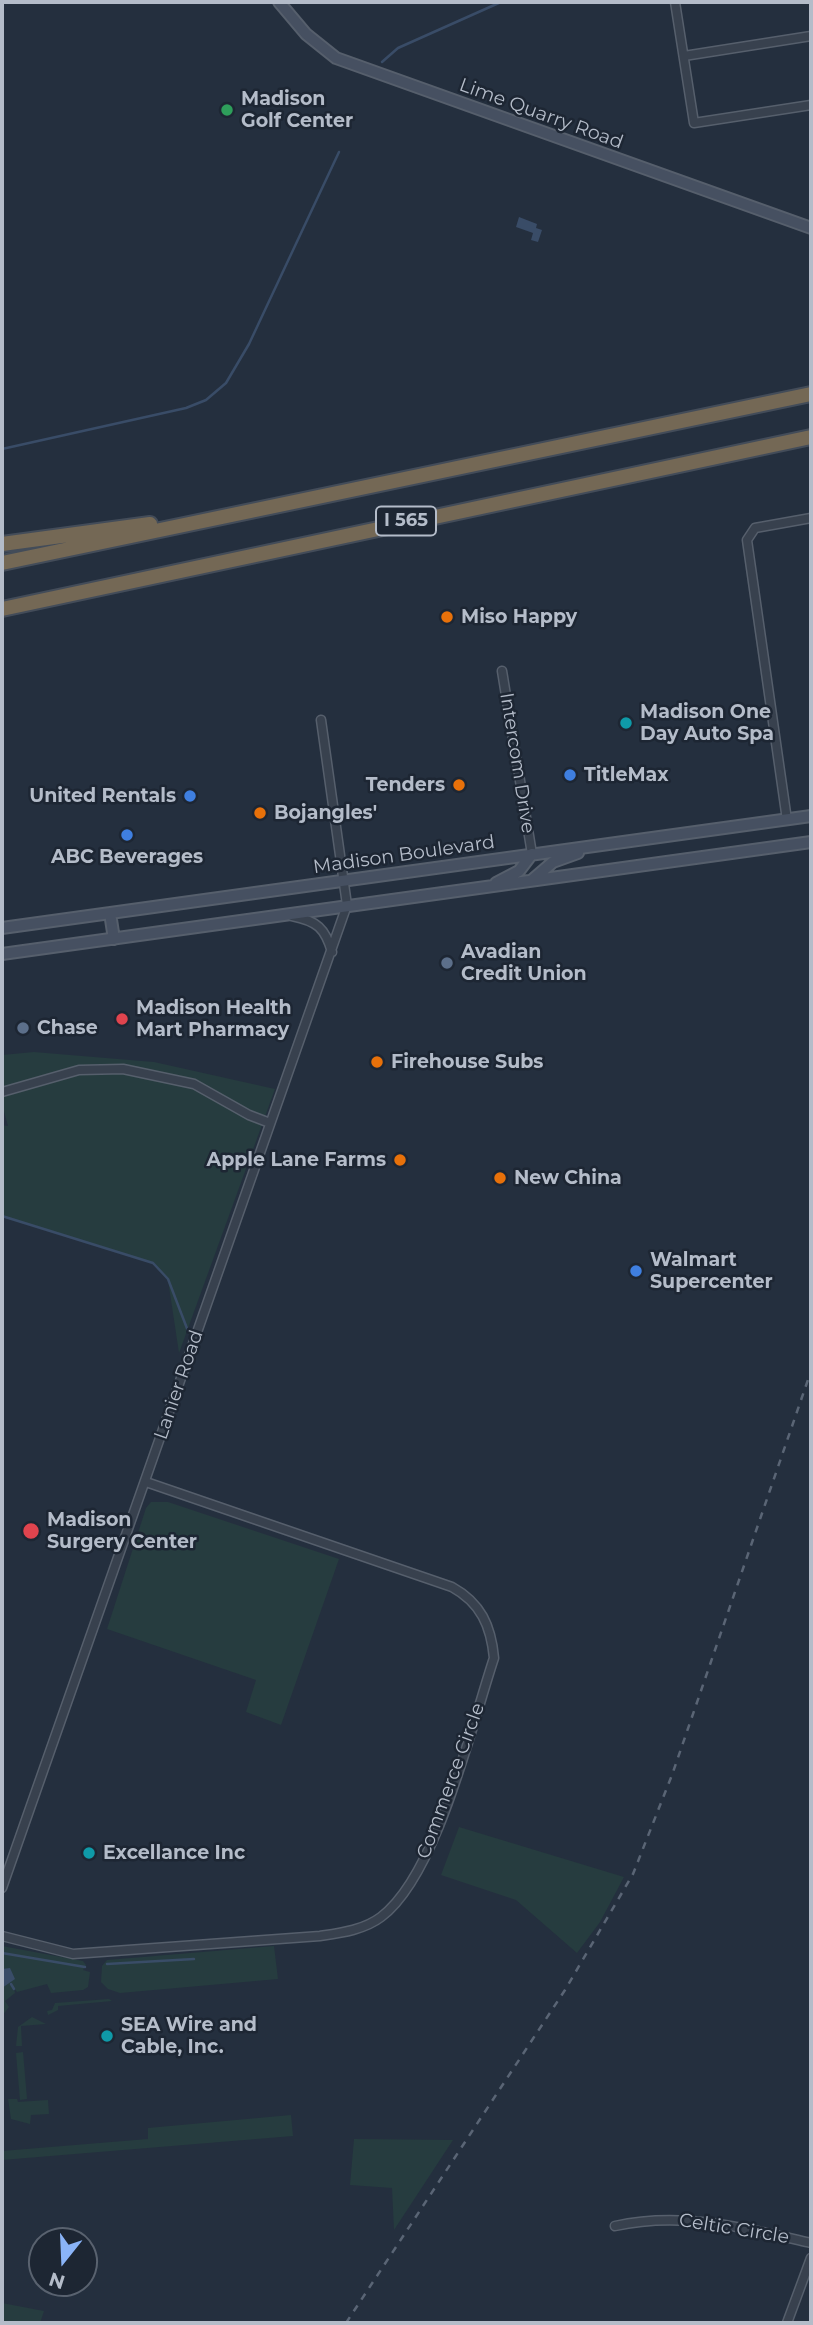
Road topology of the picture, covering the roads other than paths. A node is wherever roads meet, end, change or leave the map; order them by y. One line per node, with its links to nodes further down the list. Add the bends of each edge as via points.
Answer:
1 (279, 2): 6 (main road, Lime Quarry Road, via 306,34 336,58)
2 (675, 2): 4 (street)
3 (811, 36): 4 (street)
4 (684, 56): 5 (street, via 694,123)
5 (811, 105)
6 (811, 228)
7 (811, 394): 9 (highway, I 565)
8 (811, 437): 13 (highway, I 565)
9 (214, 518): 11 (highway); 12 (highway, I 565)
10 (811, 518): 19 (street, via 755,528 747,540)
11 (2, 544)
12 (2, 563)
13 (47, 600): 14 (highway, I 565); 15 (highway)
14 (2, 609)
15 (2, 615)
16 (502, 671): 22 (street, Intercom Drive)
17 (321, 720): 23 (street, Lanier Road)
18 (811, 816): 19 (main road, Madison Boulevard)
19 (787, 820): 21 (main road, Madison Boulevard)
20 (811, 842): 24 (main road)
21 (597, 847): 22 (main road, Madison Boulevard); 24 (main road, via 553,862)
22 (531, 854): 23 (main road, Madison Boulevard); 25 (main road, via 519,871)
23 (342, 881): 26 (street, Lanier Road); 27 (main road, Madison Boulevard)
24 (531, 881): 25 (main road)
25 (480, 890): 26 (main road)
26 (347, 905): 28 (main road); 31 (street, Lanier Road)
27 (110, 913): 29 (main road, Madison Boulevard); 30 (main road)
28 (282, 915): 30 (main road); 31 (street, via 317,923)
29 (2, 928)
30 (114, 939): 32 (main road)
31 (332, 952): 34 (street, Lanier Road)
32 (2, 954)
33 (2, 1092): 34 (street, via 79,1070 123,1069 194,1084)
34 (270, 1123): 35 (street, Lanier Road)
35 (146, 1482): 36 (street, Lanier Road); 37 (street, Commerce Circle, via 452,1587 466,1595 486,1619 494,1658 430,1850 411,1885 378,1920 355,1930 320,1936 74,1954)
36 (2, 1888)
37 (2, 1936)
38 (615, 2225): 39 (street, Celtic Circle, via 667,2218 725,2224)
39 (811, 2243)
40 (811, 2258): 41 (street)
41 (787, 2323)

